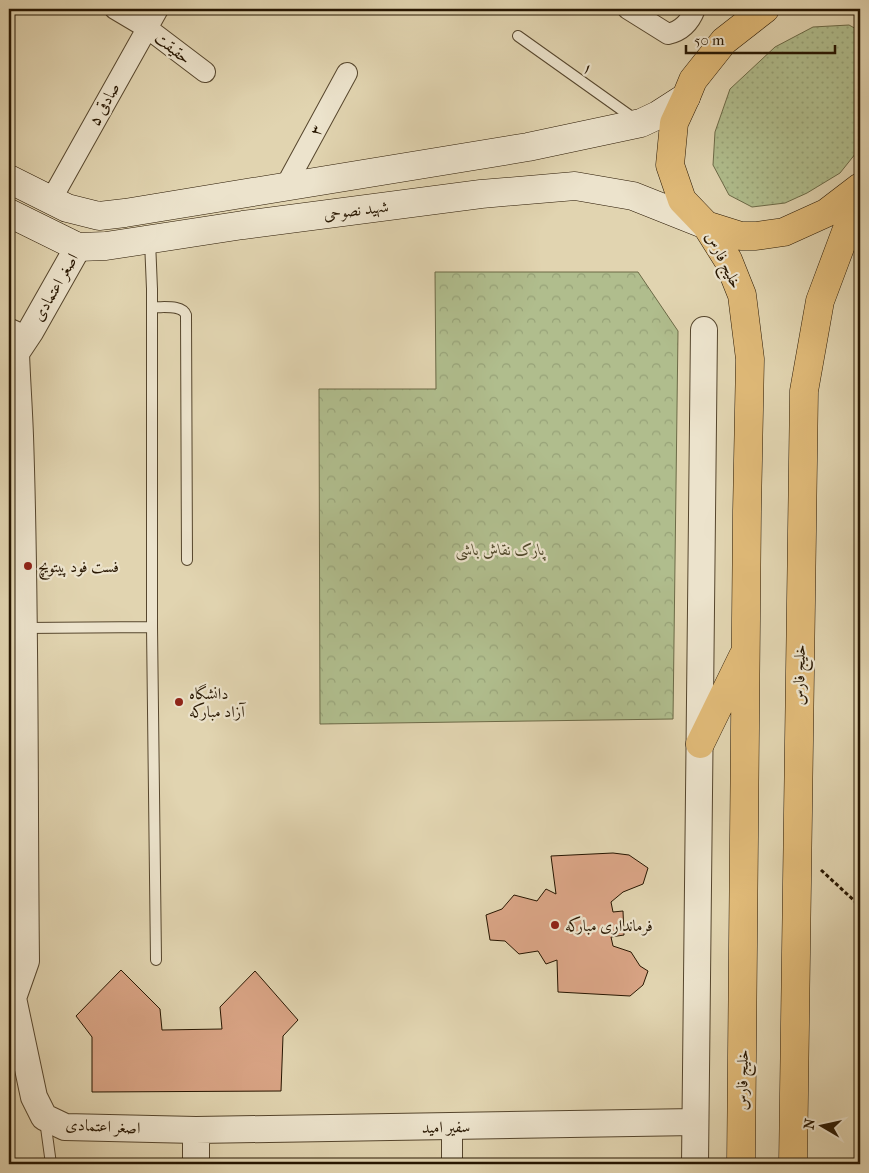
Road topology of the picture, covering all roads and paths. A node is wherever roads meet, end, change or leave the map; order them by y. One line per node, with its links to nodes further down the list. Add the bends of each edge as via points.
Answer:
1 (115, 9): 7 (street, حقیقت)
2 (158, 9): 7 (street, صادقی ۵)
3 (628, 9): 4 (street, via 668,34 677,32 690,20)
4 (695, 9)
5 (738, 9): 9 (main road)
6 (765, 9): 9 (main road)
7 (147, 28): 10 (street, حقیقت); 20 (street, صادقی ۵)
8 (518, 36): 13 (lane, ۱)
9 (724, 41): 12 (main road, خلیج فارس, via 693,80)
10 (205, 72)
11 (348, 73): 16 (street, ۳)
12 (686, 97): 13 (main road, شهید نصوحی); 22 (main road, خلیج فارس, via 674,123 670,165 682,200)
13 (641, 123): 14 (main road, شهید نصوحی)
14 (475, 155): 16 (main road, شهید نصوحی); 18 (main road)
15 (9, 180): 20 (main road, شهید نصوحی)
16 (285, 187): 20 (main road, شهید نصوحی, via 99,216 66,208)
17 (860, 187): 22 (main road, via 826,213 784,232 741,236)
18 (482, 194): 22 (main road, شهید نصوحی, via 575,186 633,196); 23 (main road, شهید نصوحی)
19 (860, 194): 33 (main road, خلیج فارس, via 820,301 804,392)
20 (51, 200)
21 (9, 213): 24 (main road, شهید نصوحی)
22 (706, 225): 31 (main road, خلیج فارس, via 728,260 742,295 750,359)
23 (150, 239): 24 (main road, شهید نصوحی); 25 (lane)
24 (78, 247): 27 (street, اصغر اعتمادی)
25 (152, 307): 28 (lane, via 181,308 186,315); 30 (lane)
26 (704, 330): 32 (street)
27 (14, 349): 29 (street, اصغر اعتمادی, via 20,434)
28 (187, 560)
29 (24, 628): 30 (lane); 34 (street, اصغر اعتمادی)
30 (152, 628): 36 (lane)
31 (746, 650): 32 (main road); 46 (main road, خلیج فارس)
32 (700, 744): 39 (street)
33 (796, 848): 35 (path); 47 (main road, خلیج فارس)
34 (17, 864): 37 (street, اصغر اعتمادی, via 26,961)
35 (860, 906)
36 (156, 960)
37 (11, 991): 38 (street, اصغر اعتمادی, via 34,1096)
38 (44, 1117): 41 (street, اصغر اعتمادی, via 65,1127); 42 (lane)
39 (695, 1122): 40 (street, سفیر امید); 45 (street)
40 (452, 1126): 41 (street, سفیر امید); 44 (street)
41 (196, 1130): 43 (street)
42 (51, 1164)
43 (196, 1164)
44 (452, 1164)
45 (695, 1164)
46 (741, 1164)
47 (793, 1164)

